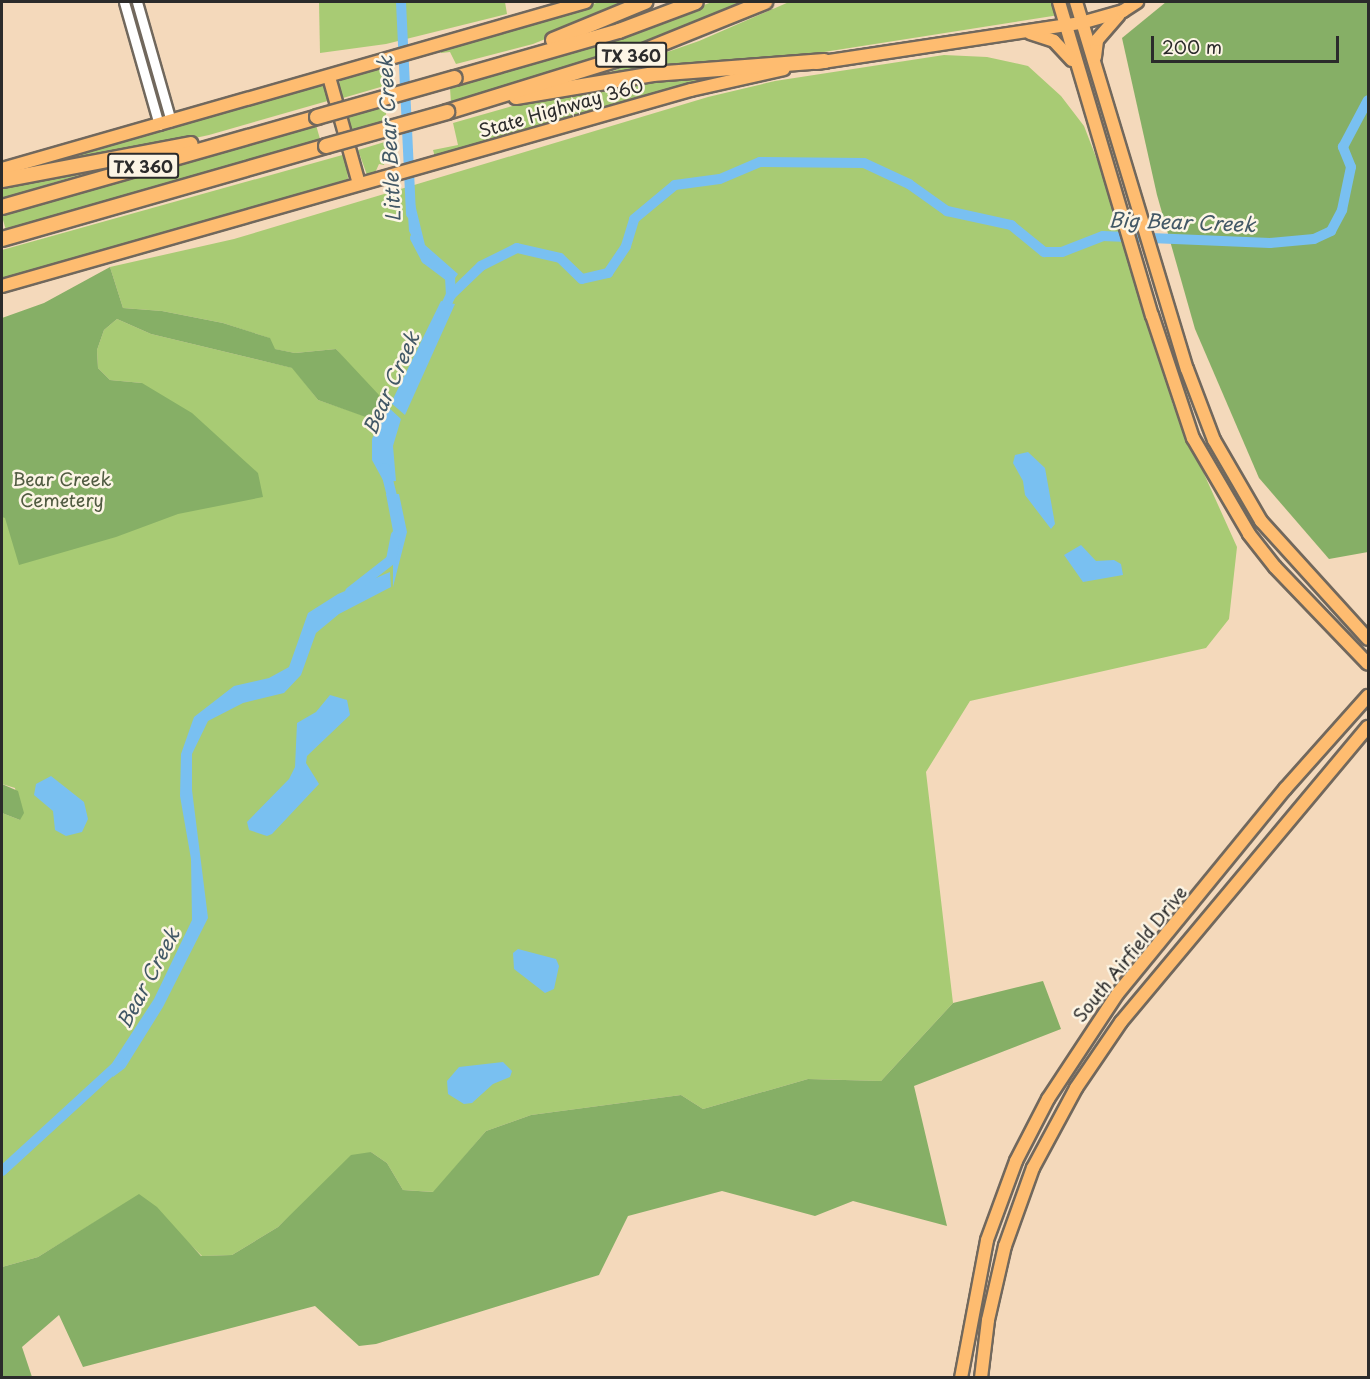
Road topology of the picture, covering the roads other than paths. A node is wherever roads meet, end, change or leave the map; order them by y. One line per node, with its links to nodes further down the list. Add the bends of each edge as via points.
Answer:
1 (124, 2): 20 (street)
2 (137, 2): 20 (street)
3 (586, 2): 17 (main road)
4 (645, 2): 15 (highway, via 571,35 496,59)
5 (696, 2): 15 (highway, TX 360, via 619,31)
6 (765, 2): 19 (highway, TX 360, via 640,52)
7 (1059, 2): 12 (main road)
8 (1076, 2): 11 (main road)
9 (1137, 2): 10 (main road, State Highway 360)
10 (1123, 11): 11 (main road, State Highway 360); 18 (main road, via 1107,24 1095,45)
11 (1081, 23): 12 (main road, State Highway 360); 18 (main road)
12 (1065, 25): 13 (main road, State Highway 360); 16 (main road)
13 (1026, 32): 14 (main road, State Highway 360); 16 (main road, via 1062,47)
14 (825, 61): 19 (highway, via 653,74 544,95); 24 (main road, State Highway 360, via 691,90)
15 (481, 70): 21 (highway, TX 360, bridge)
16 (1079, 73): 31 (main road, via 1193,438 1226,499 1275,567)
17 (329, 77): 20 (main road); 24 (main road)
18 (1103, 94): 30 (main road, via 1201,408 1230,472 1287,554)
19 (493, 99): 26 (highway, TX 360, bridge)
20 (165, 123): 22 (main road)
21 (285, 126): 23 (highway, via 260,126 170,148); 25 (highway, TX 360)
22 (2, 169)
23 (2, 180)
24 (359, 184): 29 (main road, State Highway 360)
25 (2, 207)
26 (17, 234): 27 (highway, TX 360); 28 (highway)
27 (2, 239)
28 (2, 245)
29 (2, 286)
30 (1368, 638)
31 (1352, 648): 32 (main road); 33 (main road)
32 (1368, 664)
33 (1368, 675)
34 (1368, 693): 36 (main road, South Airfield Drive)
35 (1368, 727): 37 (main road, South Airfield Drive)
36 (1099, 1018): 37 (main road); 38 (main road, South Airfield Drive, via 1048,1099 1016,1161 982,1259)
37 (1116, 1030): 39 (main road, South Airfield Drive, via 1076,1088 1033,1168 1016,1211 998,1275)
38 (961, 1377)
39 (981, 1377)

